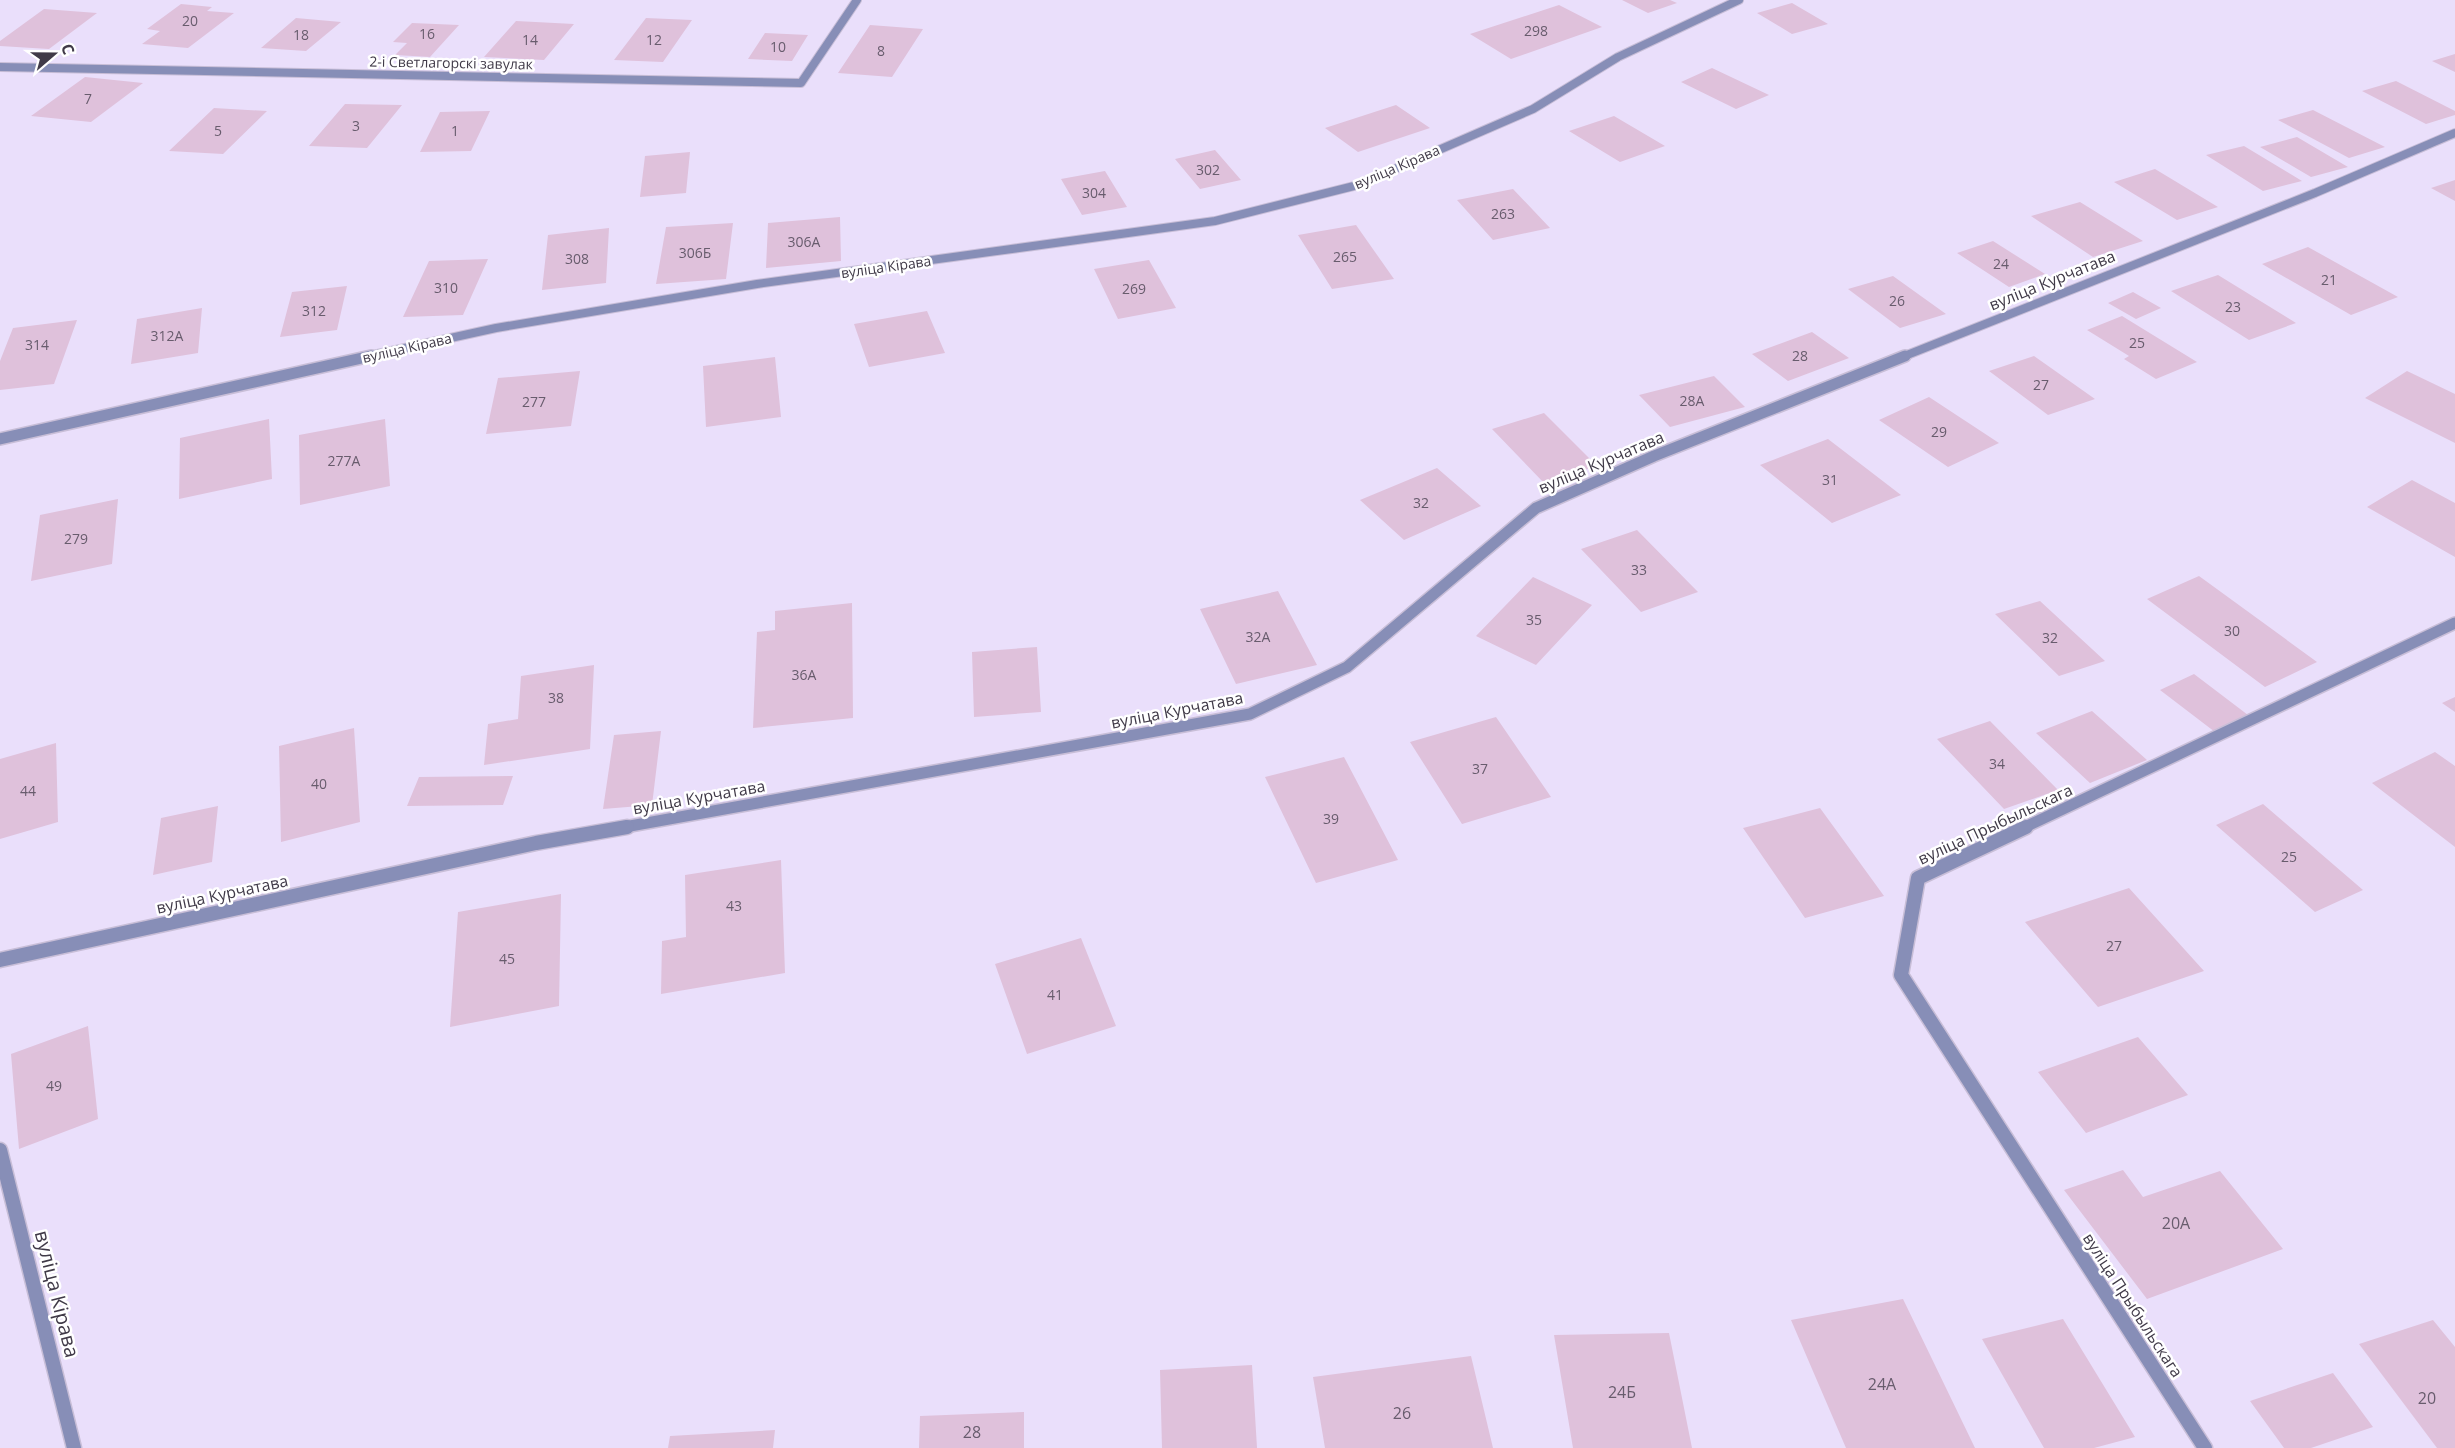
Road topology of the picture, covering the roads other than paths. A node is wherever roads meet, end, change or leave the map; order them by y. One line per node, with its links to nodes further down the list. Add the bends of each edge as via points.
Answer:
1 (857, 0): 3 (street, 2-і Светлагорскі завулак, via 801,83)
2 (1739, 0): 5 (street, вуліца Кірава, via 1618,57 1533,109 1358,185 1215,221 757,284 495,328)
3 (0, 67)
4 (2455, 133): 7 (street, вуліца Курчатава, via 2316,193 1676,447 1536,508 1347,667 1250,714 536,843)
5 (0, 440)
6 (2455, 623): 10 (street, вуліца Прыбыльскага, via 1918,878 1901,975)
7 (0, 960)
8 (0, 1150): 9 (street, вуліца Кірава)
9 (74, 1448)
10 (2205, 1448)

